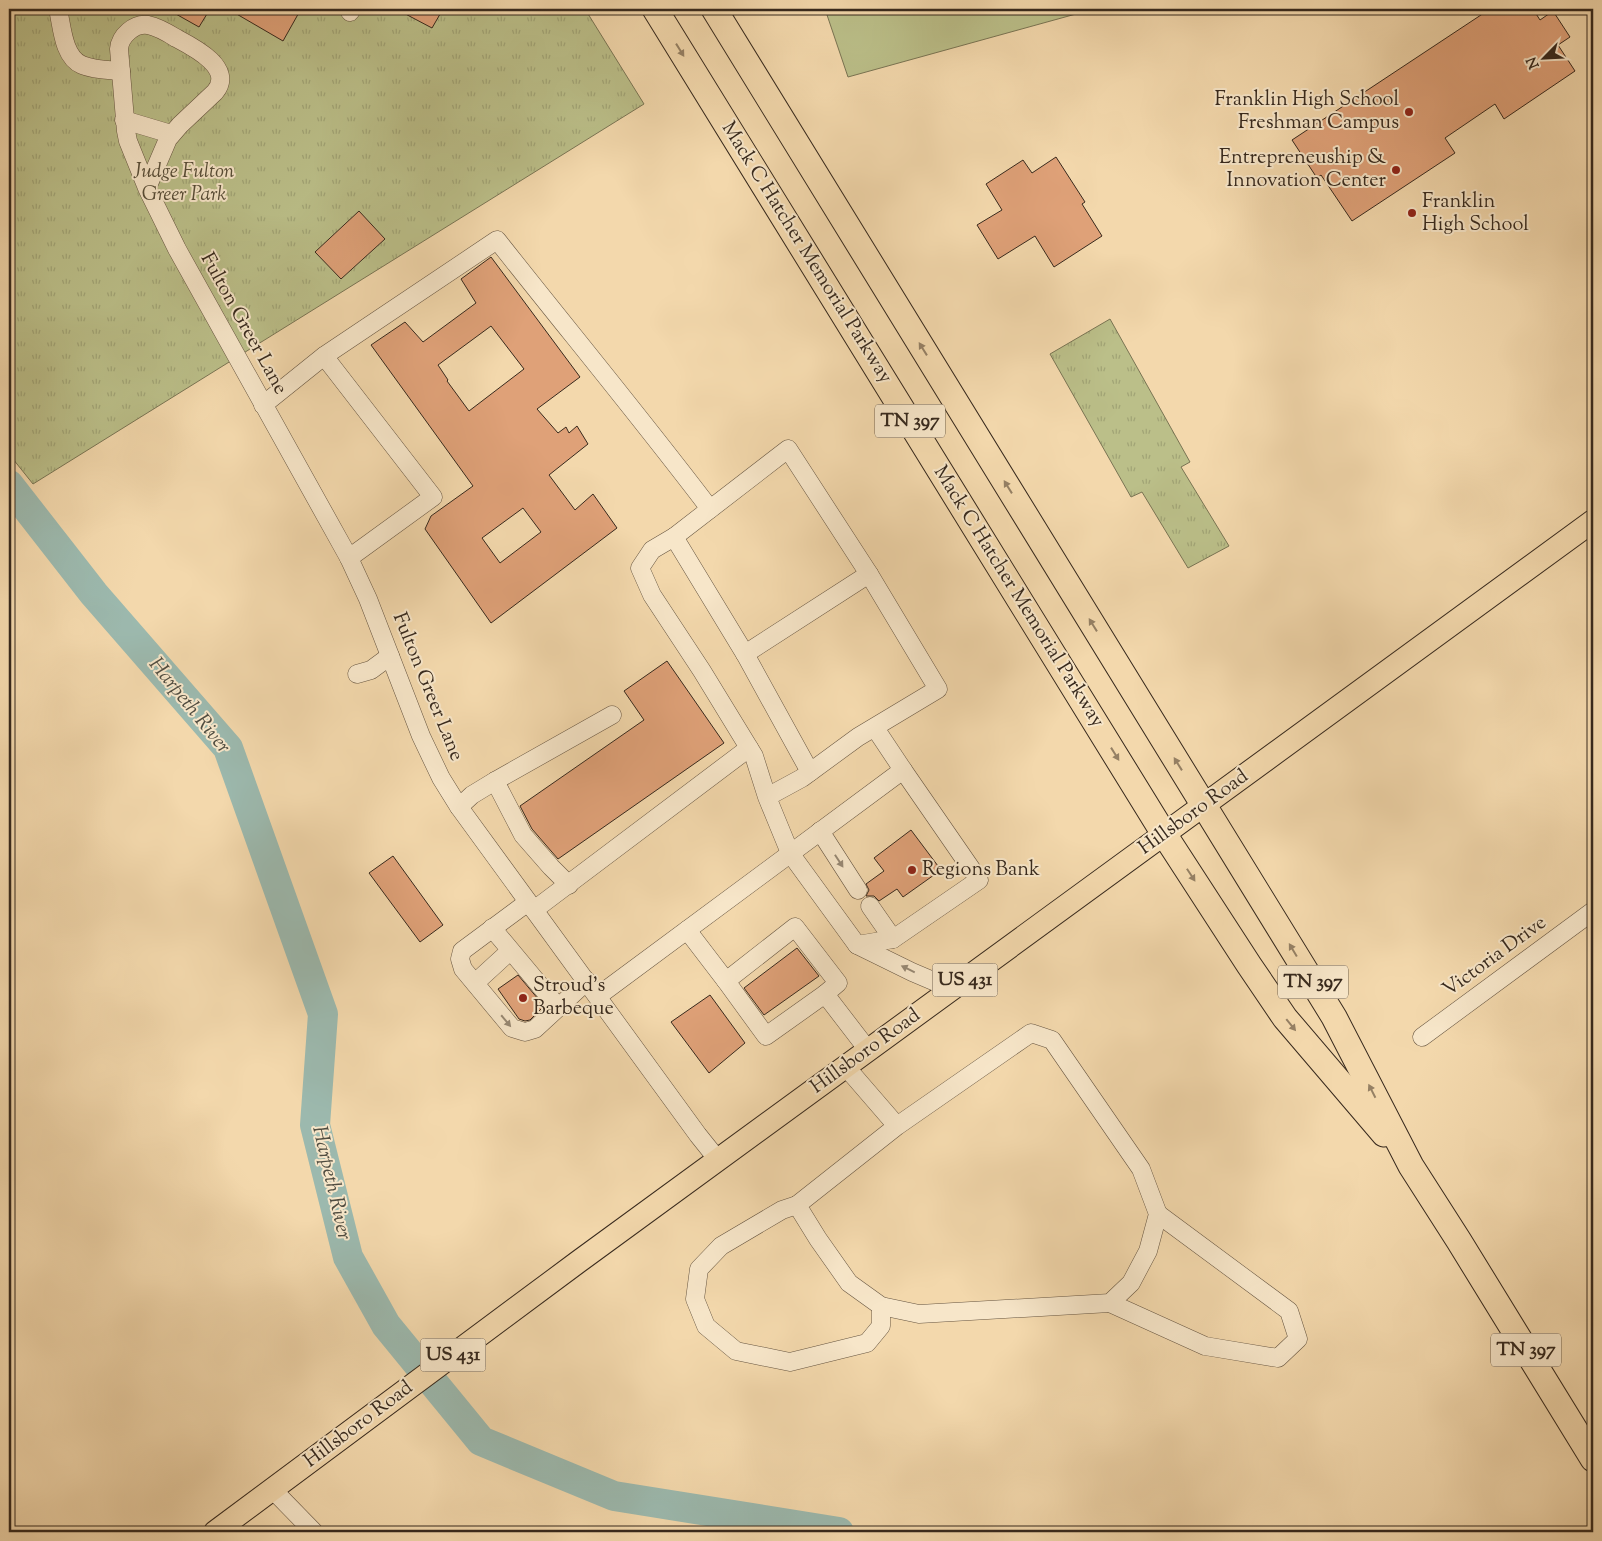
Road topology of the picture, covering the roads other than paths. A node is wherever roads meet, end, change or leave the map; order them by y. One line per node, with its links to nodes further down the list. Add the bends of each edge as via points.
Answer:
1 (58, 9): 4 (street, via 66,44 74,60 86,66)
2 (655, 9): 28 (highway, Mack C Hatcher Memorial Parkway / TN 397, one-way to 28)
3 (714, 9): 25 (highway, Mack C Hatcher Memorial Parkway / TN 397, one-way to 3)
4 (121, 71): 5 (street); 6 (street, via 120,41 130,30 146,25 200,51 214,65 219,75 218,89)
5 (124, 120): 6 (street); 7 (street, Fulton Greer Lane, via 128,141)
6 (172, 134): 7 (street)
7 (147, 188): 9 (street, Fulton Greer Lane)
8 (324, 356): 9 (street); 10 (street, via 497,240); 13 (street, via 433,497)
9 (263, 405): 13 (street, Fulton Greer Lane)
10 (710, 509): 12 (street); 14 (street, via 788,448)
11 (1593, 521): 25 (main road, Hillsboro Road)
12 (674, 537): 15 (street); 20 (street, via 652,550 640,568 652,595)
13 (349, 558): 16 (street, Fulton Greer Lane)
14 (869, 574): 15 (street); 19 (street, via 938,689)
15 (745, 654): 22 (street)
16 (390, 656): 17 (street, via 371,670); 26 (street, Fulton Greer Lane, via 428,752)
17 (357, 674)
18 (612, 715): 23 (street)
19 (875, 728): 21 (street); 22 (street)
20 (749, 748): 24 (street); 30 (street)
21 (903, 770): 27 (street); 37 (street, via 979,880)
22 (810, 772): 24 (street)
23 (495, 781): 26 (street); 30 (street, via 523,835)
24 (766, 797): 29 (street)
25 (1204, 805): 28 (main road, Hillsboro Road / US 431); 52 (highway, Mack C Hatcher Memorial Parkway / TN 397, one-way to 25, via 1334,1017)
26 (459, 807): 32 (street, Fulton Greer Lane)
27 (820, 831): 29 (street); 31 (street, one-way to 31)
28 (1164, 834): 43 (main road, Hillsboro Road / US 431); 52 (highway, Mack C Hatcher Memorial Parkway / TN 397, one-way to 52, via 1285,1018)
29 (793, 858): 36 (street); 38 (street)
30 (569, 885): 32 (street)
31 (858, 890)
32 (531, 906): 35 (street); 40 (street, Fulton Greer Lane)
33 (870, 906): 37 (street)
34 (1591, 919): 47 (street, Victoria Drive)
35 (492, 928): 39 (street); 42 (street, via 462,951 462,969)
36 (687, 930): 41 (street); 45 (street)
37 (892, 939): 38 (street)
38 (857, 945): 43 (street, one-way to 38)
39 (510, 951): 42 (street); 46 (street)
40 (587, 981): 45 (street, Fulton Greer Lane); 46 (street)
41 (726, 981): 44 (street, via 766,1036); 44 (street, via 795,927 838,984)
42 (474, 983): 46 (street, one-way to 46, via 512,1028 525,1032 535,1029)
43 (952, 989): 48 (main road, Hillsboro Road / US 431)
44 (825, 994): 48 (street)
45 (598, 996): 51 (street, Fulton Greer Lane)
46 (558, 1007)
47 (1422, 1037)
48 (868, 1050): 49 (main road, Hillsboro Road / US 431)
49 (846, 1067): 50 (street); 51 (main road, Hillsboro Road / US 431)
50 (897, 1126): 53 (street); 54 (street, via 1031,1033 1052,1040 1141,1168)
51 (718, 1160): 58 (main road, Hillsboro Road / US 431)
52 (1411, 1166): 57 (highway, Mack C Hatcher Memorial Parkway / TN 397)
53 (797, 1205): 56 (street, via 848,1283); 56 (street, via 782,1210 721,1246 699,1269 695,1299 706,1326 736,1351 790,1362 867,1342 881,1326)
54 (1158, 1214): 55 (street, via 1148,1250 1131,1283); 55 (street, via 1289,1311 1298,1339 1278,1358 1205,1346)
55 (1110, 1302): 56 (street, via 919,1314)
56 (881, 1306)
57 (1593, 1459)
58 (273, 1490): 59 (main road, Hillsboro Road / US 431); 60 (street)
59 (215, 1532)
60 (314, 1532)

